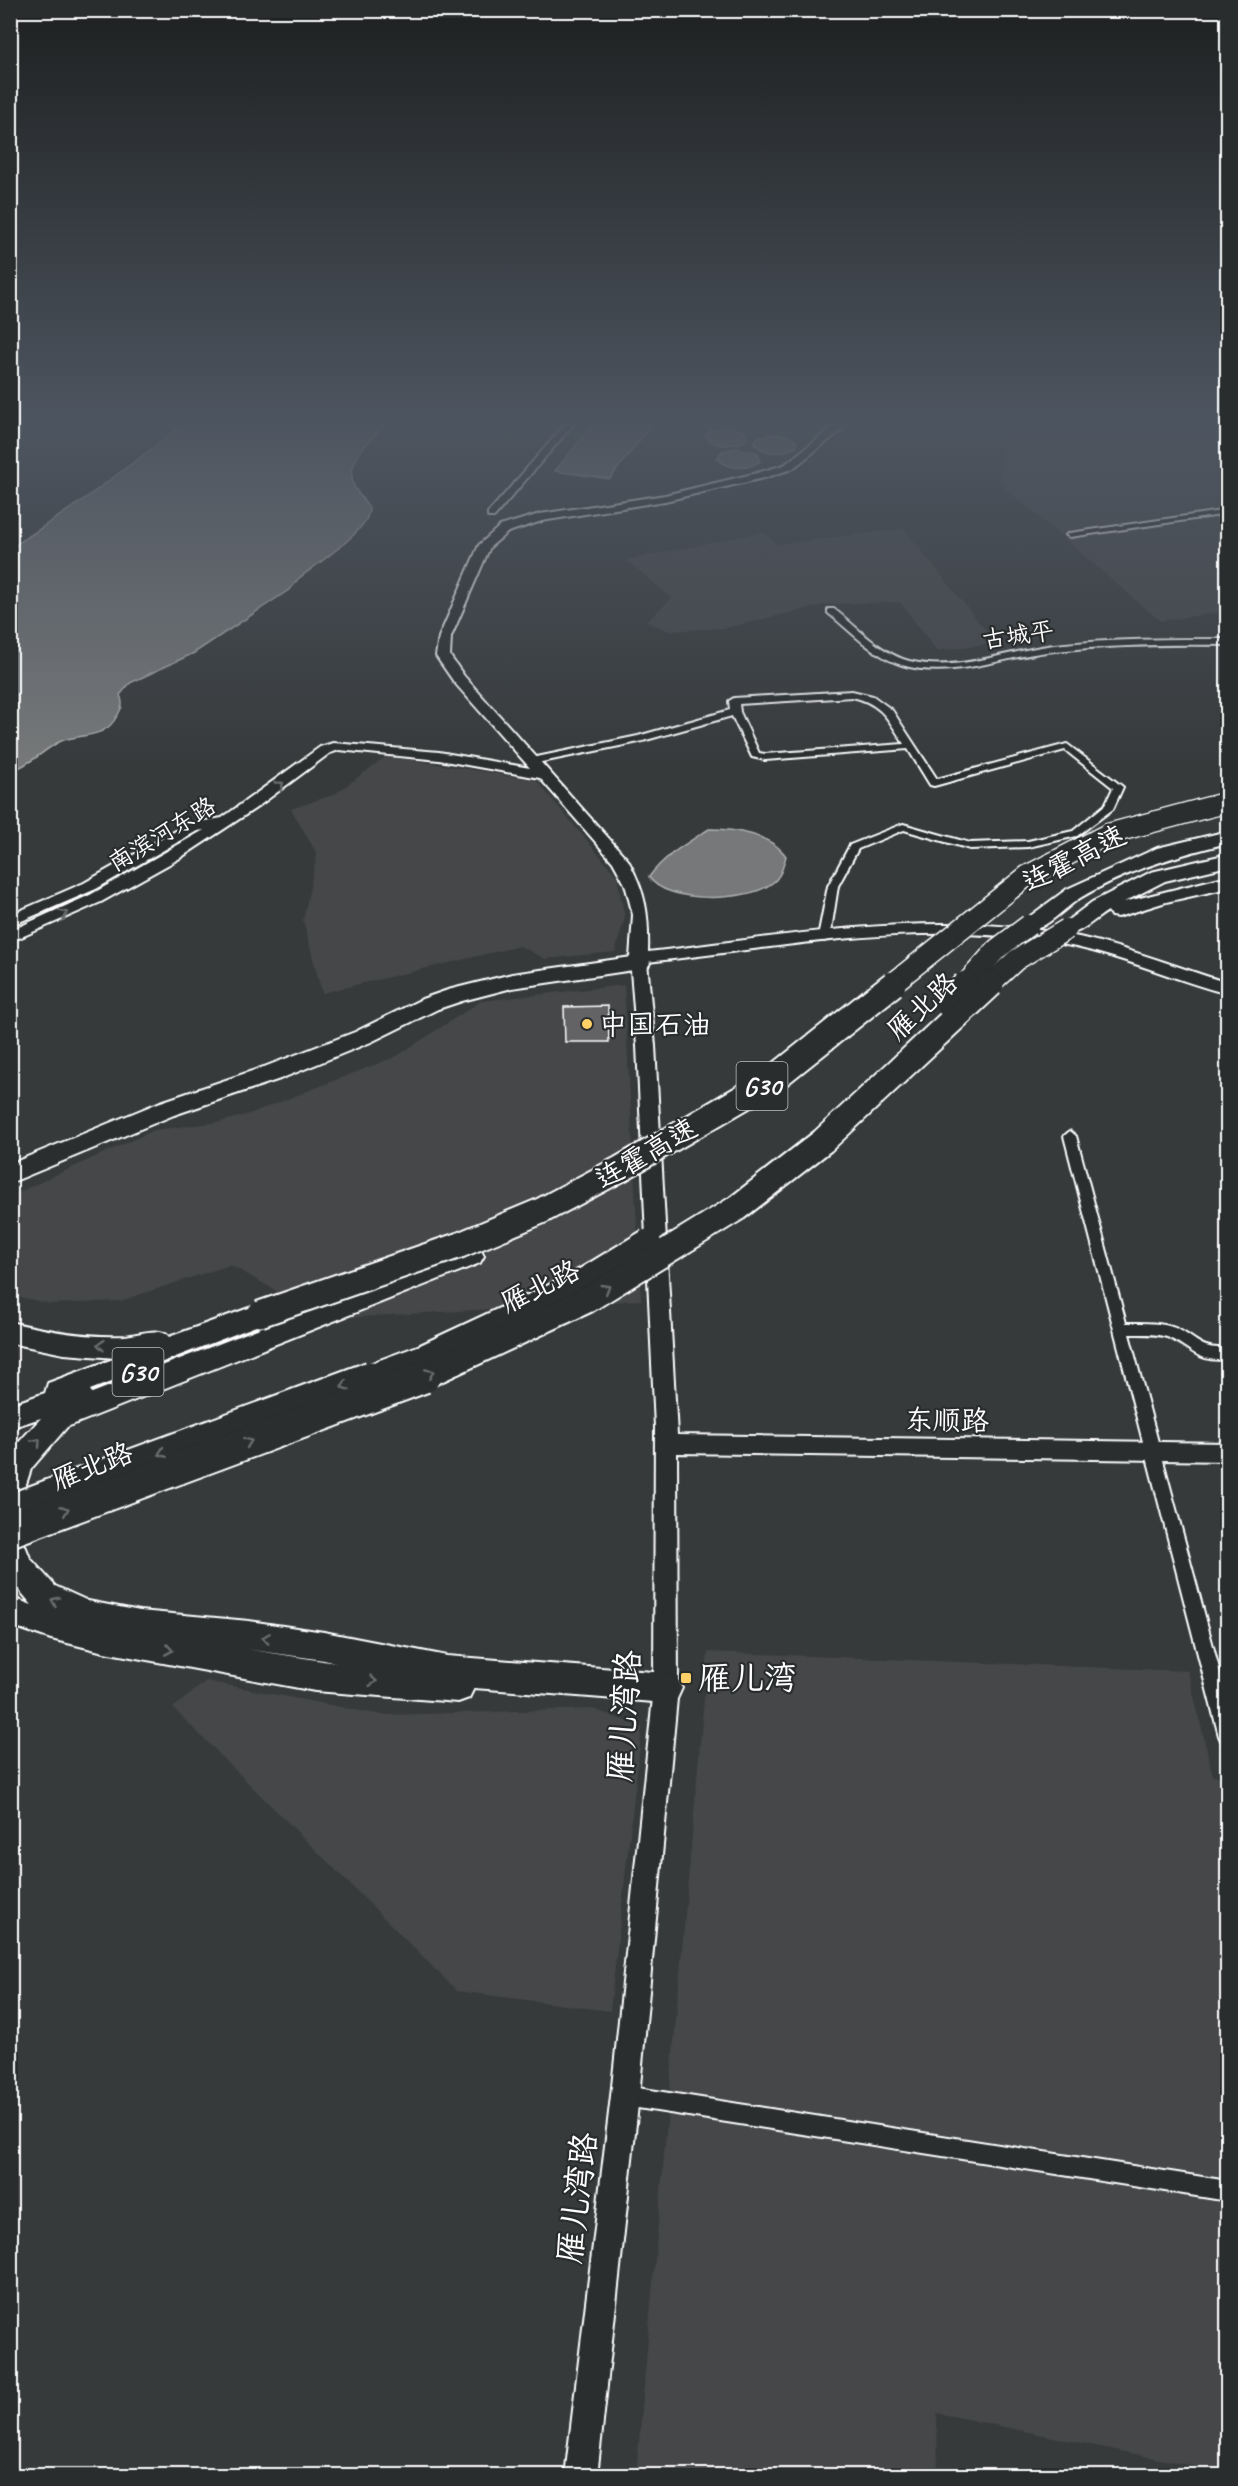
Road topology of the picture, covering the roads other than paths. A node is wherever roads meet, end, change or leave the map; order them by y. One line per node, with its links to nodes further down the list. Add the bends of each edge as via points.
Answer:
1 (496, 536): 6 (main road, 雁儿湾路, via 485,545 445,637 443,656)
2 (831, 611): 3 (street, 古城平, via 889,655 905,663 931,667 1052,648)
3 (1227, 642)
4 (735, 712): 5 (street, via 755,755 765,757); 5 (street, via 734,701 852,694 870,698 889,712); 6 (street, via 639,739)
5 (910, 746): 20 (street, via 934,783 1067,747 1118,787 1109,807 1077,833 1028,844 970,846 903,827 854,847 833,886)
6 (532, 761): 7 (main road, 雁儿湾路)
7 (545, 775): 10 (main road, 南滨河东路, one-way to 7, via 325,750 338,746 439,756); 22 (main road, 雁儿湾路, via 620,860 633,884 641,915)
8 (1227, 802): 27 (highway, 连霍高速 / G30, bridge, via 1108,834 1027,876 771,1081 620,1169 541,1211)
9 (1227, 813): 27 (highway, 连霍高速 / G30, via 1116,844 1041,886 785,1089 637,1178 552,1222 471,1256)
10 (234, 819): 16 (main road, 南滨河东路, via 193,827 90,886); 19 (main road, 南滨河东路, one-way to 10, via 130,881)
11 (1227, 837): 17 (highway, via 1164,852 1074,893)
12 (1227, 851): 17 (highway, via 1137,871)
13 (1227, 860): 18 (highway, via 1158,876)
14 (1227, 874): 18 (highway, via 1160,891)
15 (1227, 882): 18 (highway, via 1161,897)
16 (10, 921)
17 (1029, 925): 21 (highway, bridge)
18 (1067, 928): 21 (highway, bridge)
19 (10, 937)
20 (825, 937): 22 (main road, via 673,953); 23 (main road, via 892,930 994,931 1078,942)
21 (1007, 955): 37 (highway, 雁北路, one-way to 37, bridge, via 957,995 810,1130 724,1196 574,1287 424,1357); 38 (highway, 雁北路, one-way to 21, bridge, via 430,1374 587,1300 737,1208 824,1141)
22 (638, 961): 25 (highway, via 508,975 465,984 325,1035); 26 (highway, via 456,994 363,1037 166,1109); 33 (main road, 雁儿湾路, via 646,1046)
23 (1227, 989)
24 (1070, 1136): 28 (street)
25 (10, 1163)
26 (10, 1174)
27 (263, 1327): 29 (highway, one-way to 29, via 137,1348 62,1342); 31 (highway, 连霍高速 / G30); 32 (highway, 连霍高速 / G30); 36 (highway, one-way to 27, via 18,1464 57,1419)
28 (1122, 1328): 30 (street, via 1160,1330 1215,1357); 34 (street)
29 (10, 1332)
30 (1227, 1353)
31 (10, 1410)
32 (10, 1417)
33 (666, 1444): 34 (main road, 东顺路); 41 (main road, 雁儿湾路)
34 (1155, 1451): 35 (main road, 东顺路); 42 (street)
35 (1227, 1452)
36 (10, 1493)
37 (10, 1510)
38 (10, 1531)
39 (10, 1544): 41 (highway, one-way to 39, via 447,1671 324,1646 140,1625 85,1614 44,1596 18,1566)
40 (10, 1611): 41 (highway, one-way to 41, via 104,1638 315,1676 551,1692)
41 (665, 1695): 43 (main road, 雁儿湾路)
42 (1227, 1736)
43 (625, 2096): 44 (street); 45 (main road, 雁儿湾路)
44 (1227, 2191)
45 (581, 2475)

